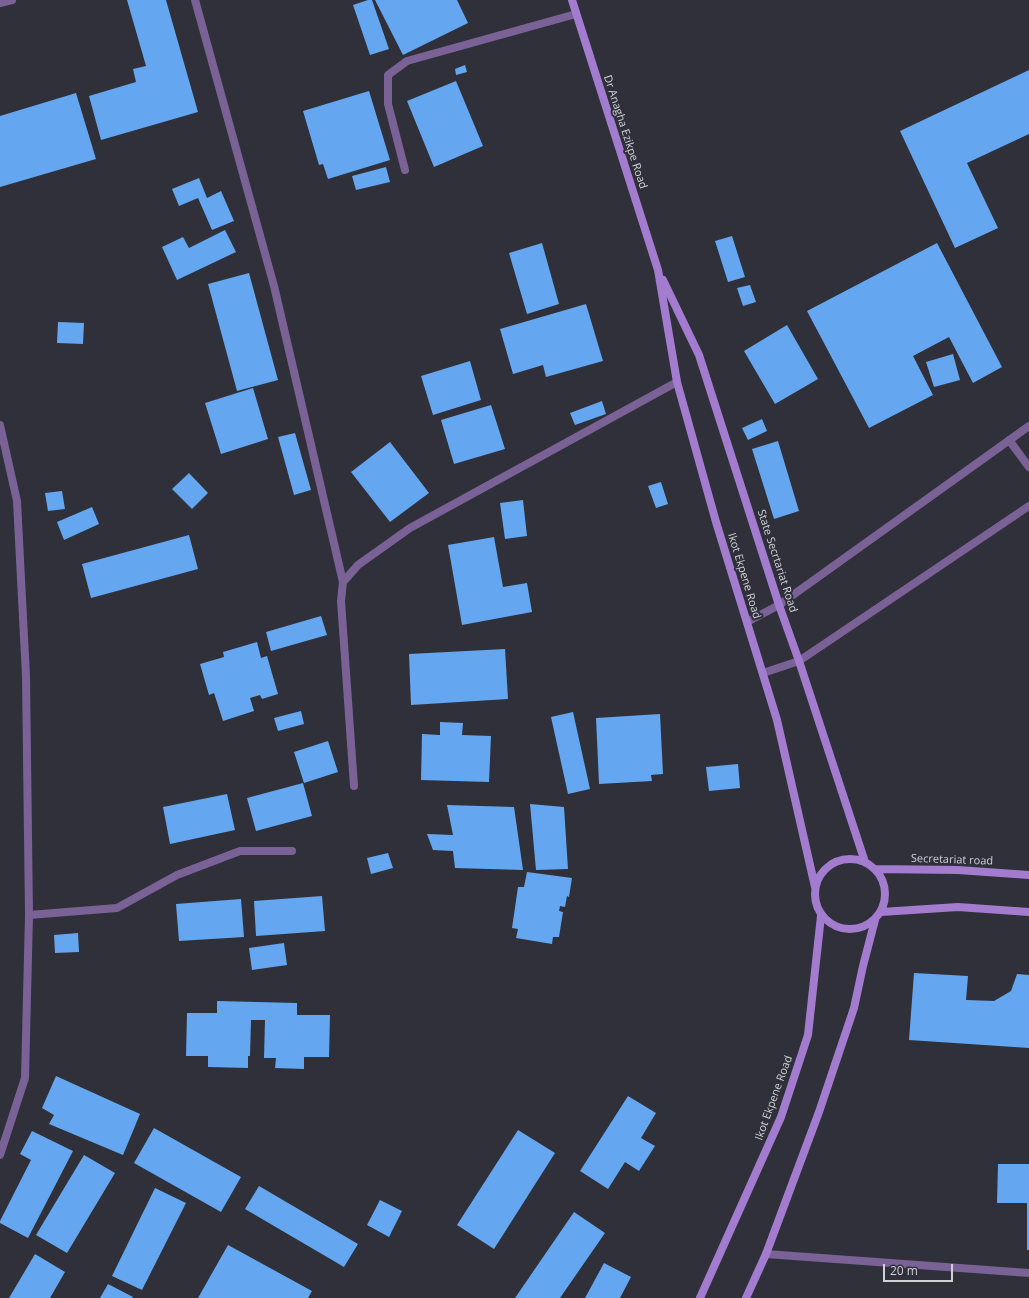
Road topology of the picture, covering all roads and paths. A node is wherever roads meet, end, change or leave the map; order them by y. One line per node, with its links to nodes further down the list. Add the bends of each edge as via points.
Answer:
1 (12, 0): 4 (street)
2 (195, 0): 14 (street, via 274,286)
3 (572, 0): 5 (street, Dr Anagha Ezikpe Road)
4 (0, 3)
5 (576, 14): 6 (street, via 407,61 388,75 388,104); 7 (street, Dr Anagha Ezikpe Road)
6 (405, 170)
7 (658, 270): 8 (street, Ikot Ekpene Road); 15 (street, State Secrtariat Road, via 698,355)
8 (677, 382): 14 (street, via 410,528 358,565); 16 (street, Ikot Ekpene Road)
9 (0, 425): 27 (street, via 17,501 26,676)
10 (1029, 426): 11 (street)
11 (1009, 440): 12 (street); 15 (street)
12 (1029, 467)
13 (1029, 506): 17 (street)
14 (343, 582): 19 (street, via 341,601)
15 (779, 605): 16 (street); 17 (street, State Secrtariat Road)
16 (747, 622): 18 (street, Ikot Ekpene Road)
17 (799, 661): 18 (street); 21 (street, State Secrtariat Road)
18 (763, 673): 24 (street, Ikot Ekpene Road, via 777,720)
19 (354, 786)
20 (292, 851): 27 (street, via 240,851 177,875 117,908)
21 (865, 862): 22 (street); 24 (street, via 853,859 840,860 828,866 819,875)
22 (875, 868): 23 (street, Secretariat road); 25 (street, via 884,882 886,897)
23 (1029, 875)
24 (814, 887): 28 (street, via 815,902)
25 (881, 912): 26 (street, via 958,907); 29 (street)
26 (1029, 912)
27 (29, 915): 30 (street, via 25,1078)
28 (821, 916): 29 (street, via 833,926 848,930 863,928); 33 (street, Ikot Ekpene Road, via 808,1035 781,1117)
29 (875, 920): 31 (street, via 854,1008 819,1112)
30 (0, 1155)
31 (766, 1254): 32 (street); 34 (street)
32 (1029, 1273)
33 (700, 1298)
34 (746, 1298)

